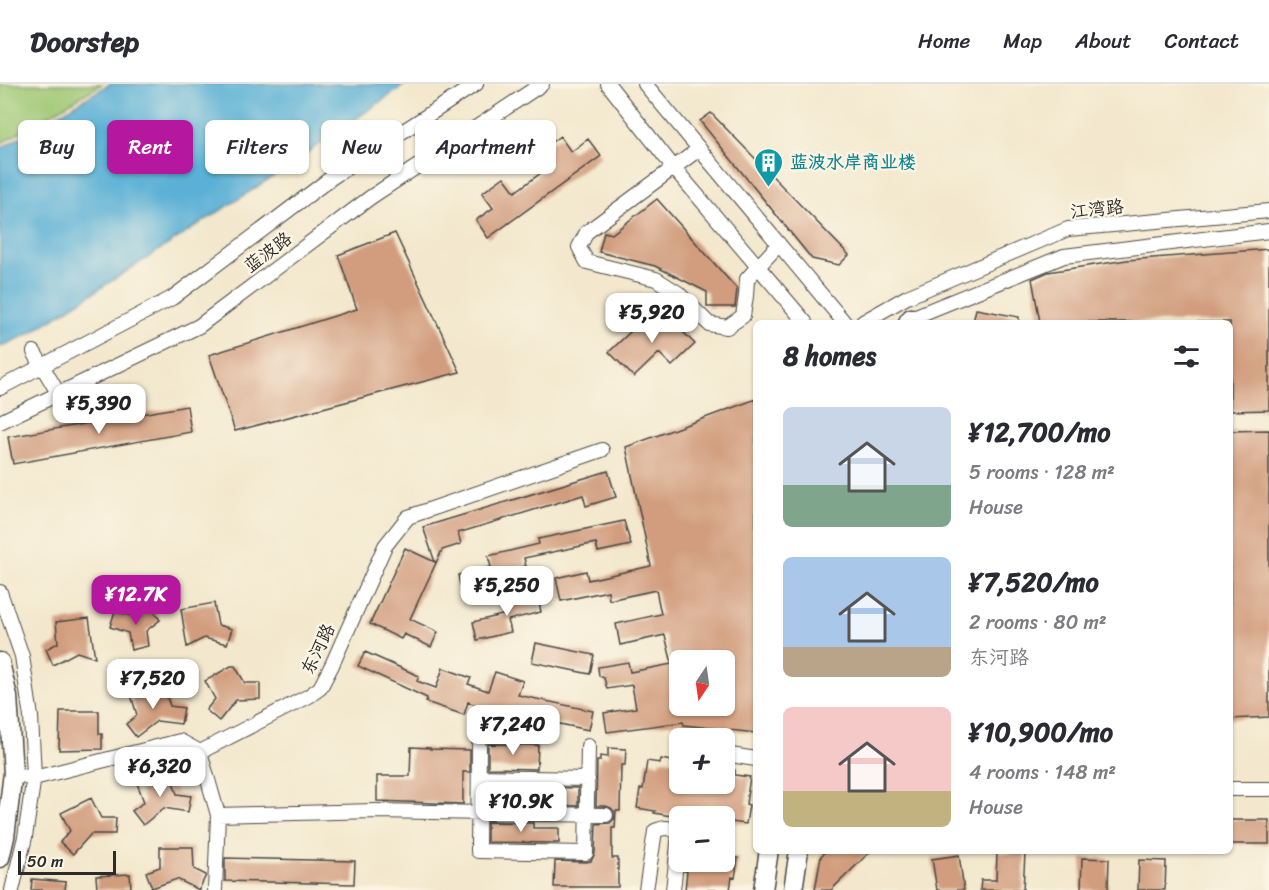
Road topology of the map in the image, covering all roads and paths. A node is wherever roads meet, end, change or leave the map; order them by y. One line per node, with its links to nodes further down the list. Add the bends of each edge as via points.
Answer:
1 (476, 84): 16 (street, 蓝波路, via 331,178 172,298)
2 (542, 84): 18 (street, 蓝波路, via 371,197 199,326)
3 (608, 84): 6 (street)
4 (645, 84): 5 (street)
5 (699, 149): 6 (street); 9 (street)
6 (674, 168): 10 (street); 10 (street, via 587,232 579,247 587,262 656,279 678,293 709,324 726,327 743,316 747,279)
7 (1269, 211): 13 (street, 江湾路, via 1068,229 907,297)
8 (1269, 231): 14 (street, via 1064,256)
9 (779, 244): 10 (street); 12 (street)
10 (758, 267): 11 (street)
11 (803, 320)
12 (842, 320)
13 (867, 320)
14 (909, 320)
15 (34, 352): 16 (street)
16 (42, 366): 17 (street, 蓝波路); 18 (street)
17 (0, 388)
18 (58, 393): 19 (street, 蓝波路)
19 (0, 422)
20 (602, 450): 25 (street, 东河路, via 408,517 385,546 320,688)
21 (0, 592): 30 (street, via 22,656 32,717)
22 (0, 662): 28 (main road, via 8,697)
23 (479, 746): 29 (street)
24 (588, 746): 31 (street)
25 (200, 752): 30 (street, via 180,741); 36 (street)
26 (735, 756): 27 (street)
27 (753, 759)
28 (13, 775): 30 (street); 40 (main road)
29 (479, 777): 31 (street); 34 (street)
30 (34, 778): 41 (street)
31 (588, 779): 35 (street)
32 (1233, 789): 33 (street)
33 (1269, 789)
34 (478, 813): 35 (street); 35 (street, via 478,851 586,853); 36 (street)
35 (587, 814): 37 (street)
36 (218, 815): 42 (street)
37 (606, 815)
38 (768, 854): 45 (main road)
39 (798, 854): 46 (main road)
40 (0, 858)
41 (12, 890)
42 (215, 890)
43 (646, 890): 44 (street, via 655,831 669,827 679,835)
44 (673, 890)
45 (763, 890)
46 (793, 890)

